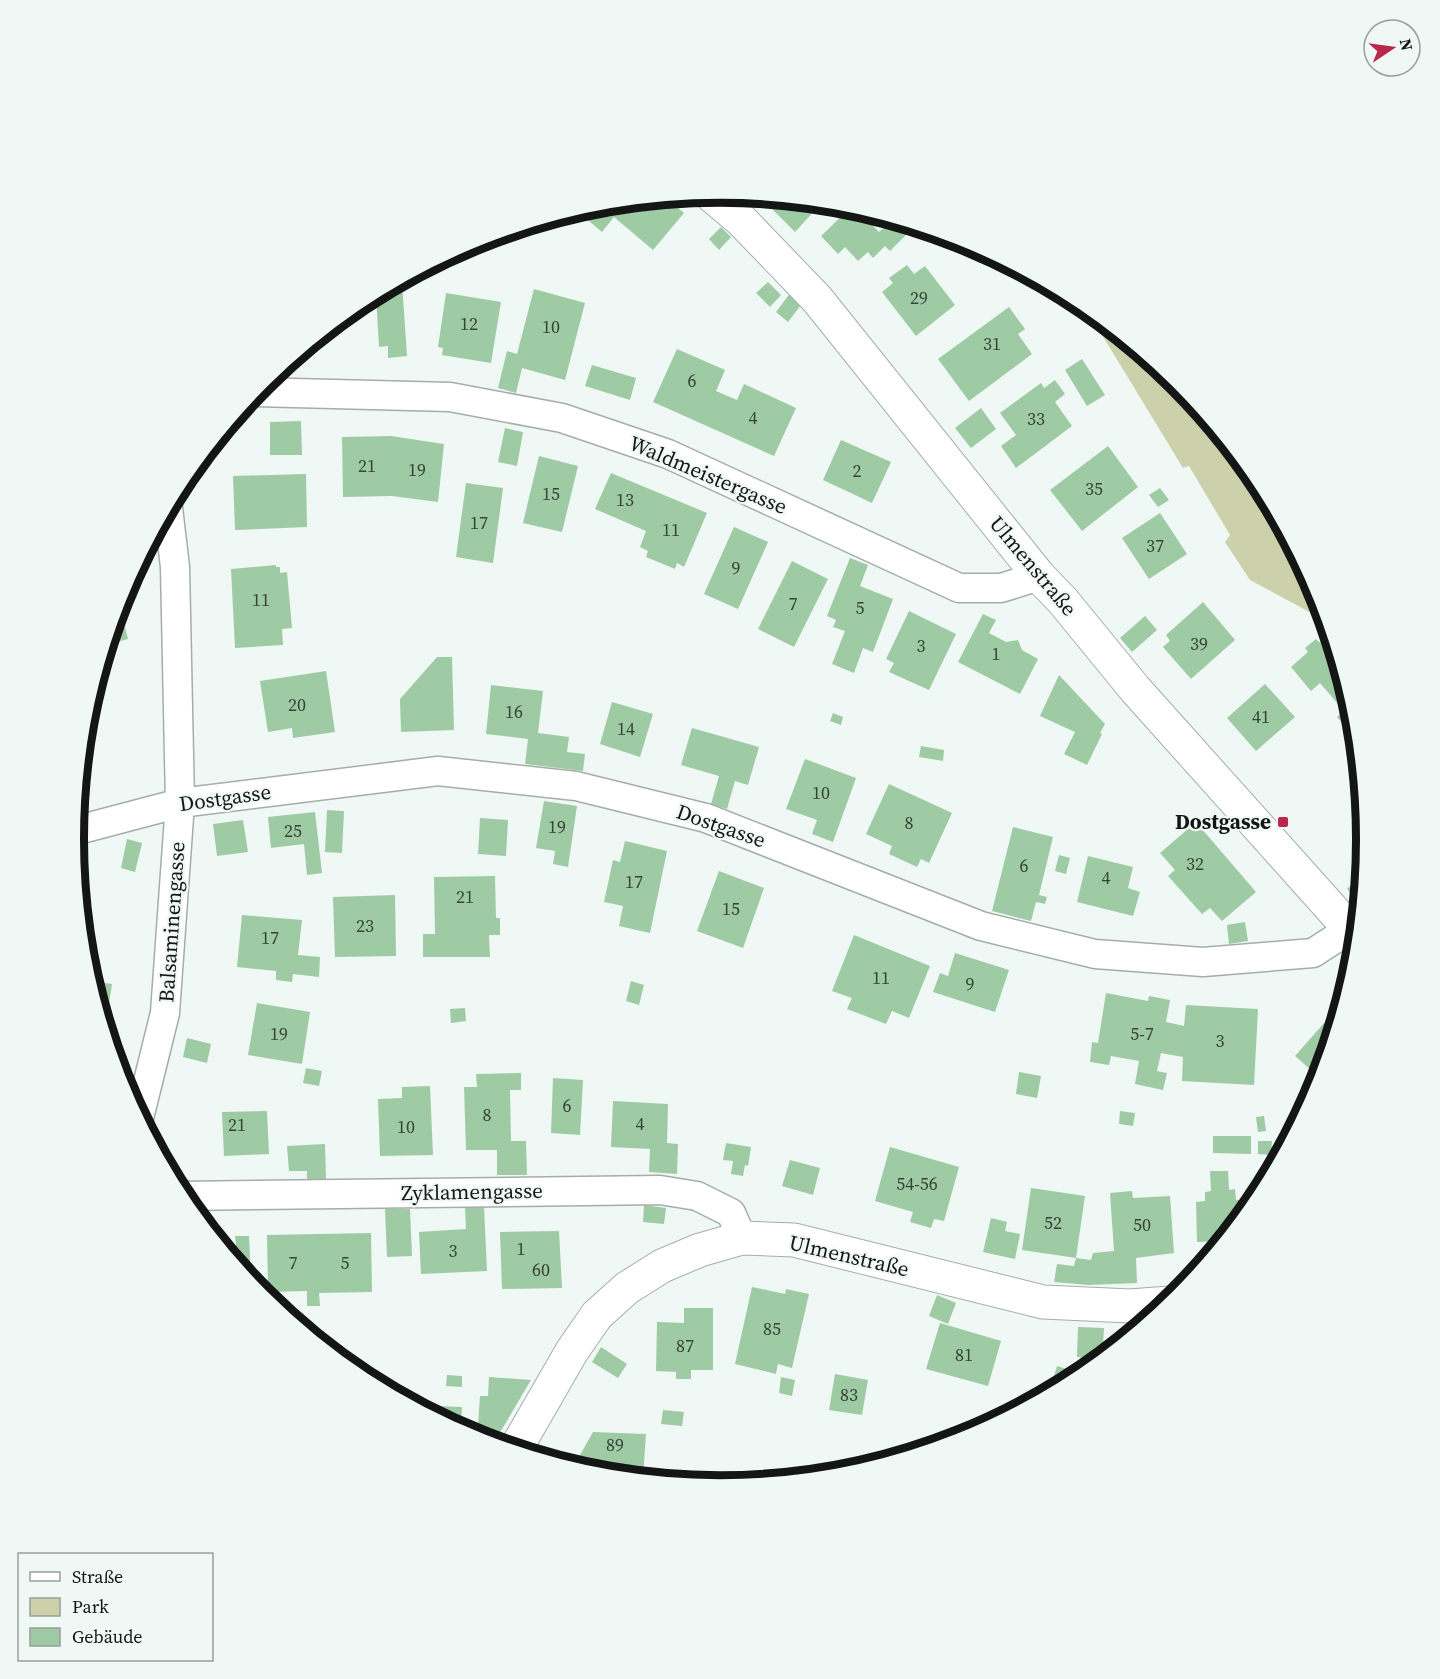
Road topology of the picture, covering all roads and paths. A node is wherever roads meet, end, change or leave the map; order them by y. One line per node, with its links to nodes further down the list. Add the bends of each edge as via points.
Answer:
1 (721, 203): 4 (street, Ulmenstraße, via 817,298)
2 (268, 392): 4 (street, Waldmeistergasse, via 450,397 562,418 669,454 959,588 1001,588)
3 (169, 520): 5 (street, Balsaminengasse, via 175,567)
4 (1040, 576): 7 (street, Ulmenstraße, via 1135,689)
5 (180, 802): 6 (street, Dostgasse); 8 (street, Dostgasse, via 438,771 576,786 706,818 981,926 1095,954 1203,962 1313,953); 9 (street, Balsaminengasse, via 165,1013)
6 (84, 828)
7 (1350, 929)
8 (1349, 935)
9 (143, 1106)
10 (193, 1196): 11 (street, Zyklamengasse, via 660,1190 697,1196 731,1214)
11 (742, 1238): 12 (street, Ulmenstraße, via 794,1240 1042,1302); 13 (street, Ulmenstraße, via 662,1266 627,1288 597,1315)
12 (1154, 1304)
13 (519, 1443)

